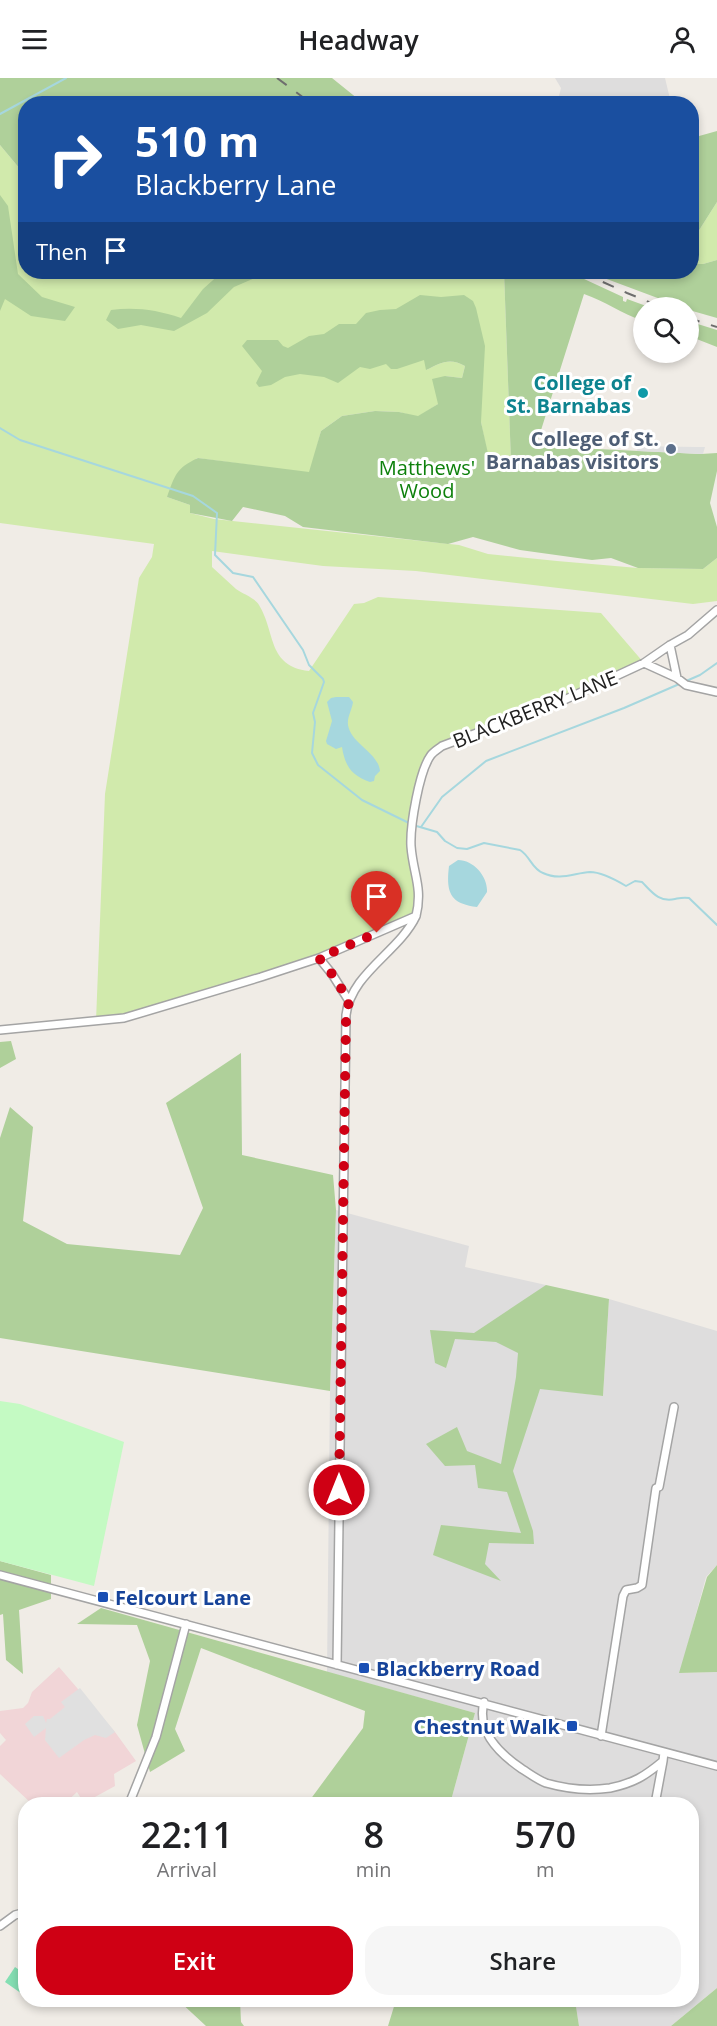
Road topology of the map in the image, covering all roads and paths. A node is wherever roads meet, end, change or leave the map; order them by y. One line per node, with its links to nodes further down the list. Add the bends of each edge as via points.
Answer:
1 (717, 610): 2 (street, BLACKBERRY LANE)
2 (670, 645): 3 (street, BLACKBERRY LANE); 4 (street)
3 (644, 663): 4 (street); 6 (street, BLACKBERRY LANE, via 434,752 426,766 411,828 411,849 420,889)
4 (677, 678): 5 (street, via 686,685)
5 (717, 692)
6 (416, 916): 7 (street); 8 (street)
7 (319, 958): 8 (street); 9 (street, via 124,1018)
8 (349, 1001): 13 (street)
9 (0, 1030)
10 (675, 1407): 15 (street, via 656,1488 642,1585 626,1590 623,1596)
11 (0, 1575): 12 (street)
12 (186, 1624): 13 (street); 19 (street, via 156,1737)
13 (337, 1665): 14 (street)
14 (484, 1702): 15 (street); 17 (street, via 484,1726 497,1749 506,1759 544,1782 582,1789 610,1788 643,1778)
15 (601, 1736): 16 (street)
16 (664, 1752): 17 (street); 18 (street)
17 (663, 1761): 20 (street)
18 (717, 1766)
19 (132, 1797)
20 (655, 1797)
21 (18, 1914): 22 (street)
22 (0, 1926)

